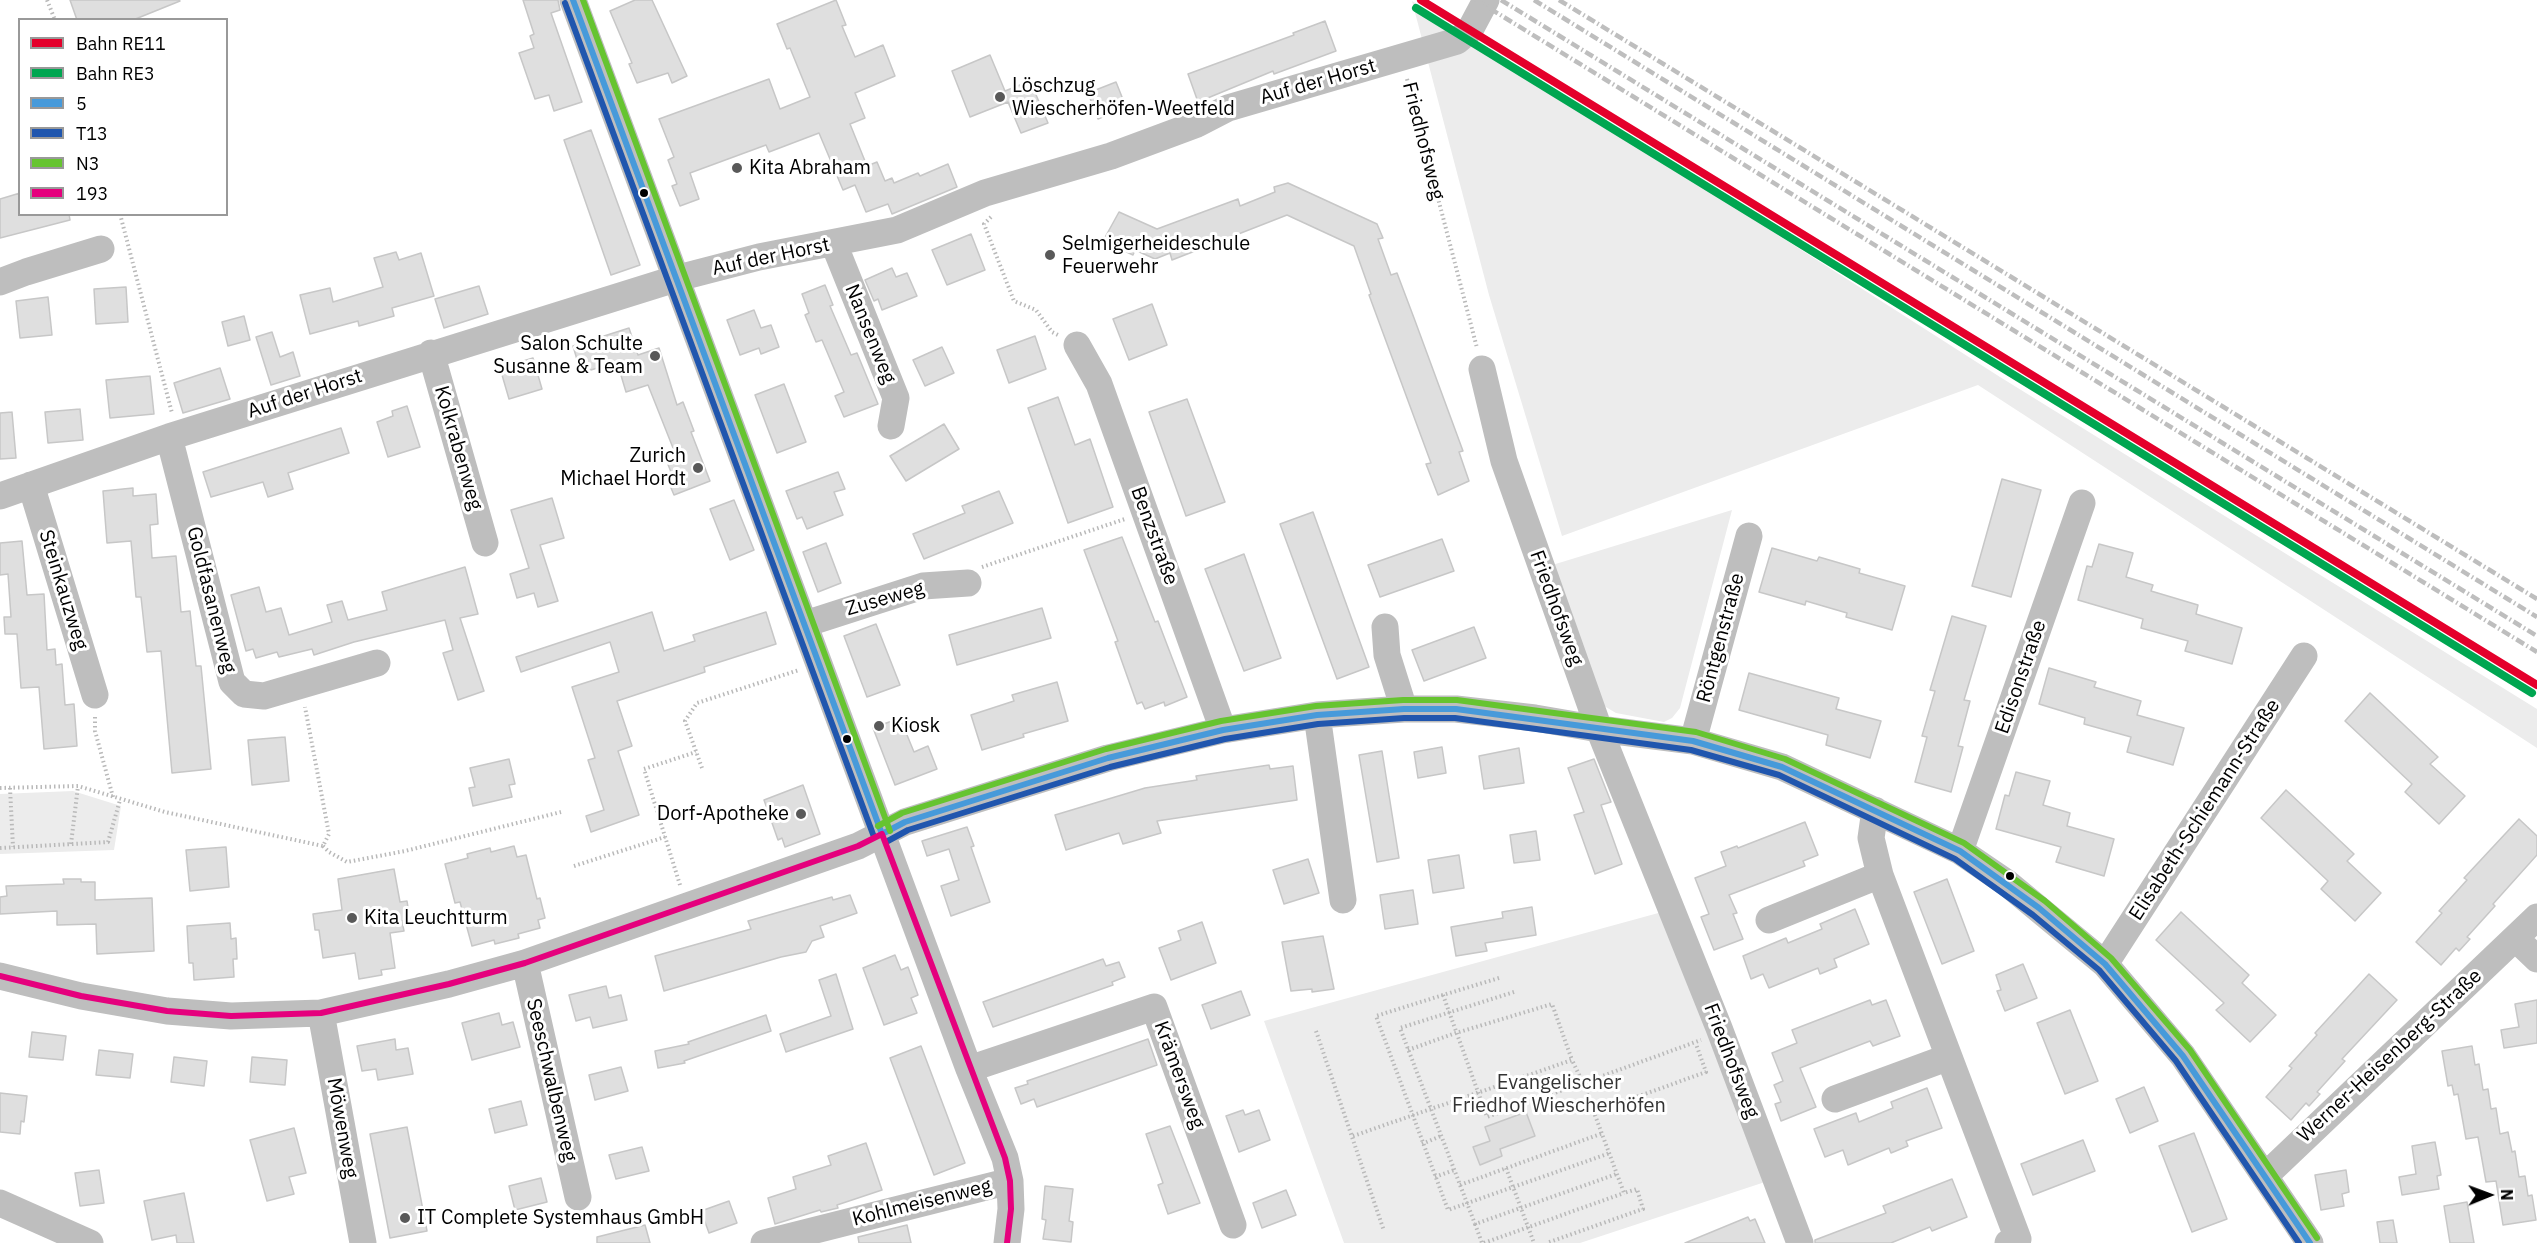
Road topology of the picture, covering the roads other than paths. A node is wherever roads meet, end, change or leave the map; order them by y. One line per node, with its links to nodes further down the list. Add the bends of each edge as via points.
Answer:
1 (573, 0): 6 (street)
2 (1486, 0): 3 (street, Friedhofsweg, via 1470,30 1457,41)
3 (1402, 58): 4 (street, Auf der Horst, via 1228,108 1197,124 1111,156 986,193 897,230)
4 (834, 244): 6 (street, Auf der Horst, via 759,257); 11 (street, Nansenweg, via 896,398)
5 (101, 249): 7 (street)
6 (678, 278): 9 (street, Auf der Horst); 19 (street)
7 (0, 282)
8 (1077, 345): 27 (street, Benzstraße, via 1099,384)
9 (431, 353): 12 (street, Auf der Horst); 17 (street, Kolkrabenweg)
10 (1482, 369): 26 (street, Friedhofsweg, via 1504,461)
11 (891, 426)
12 (174, 435): 13 (street, Auf der Horst); 22 (street, Goldfasanenweg, via 232,682 244,694 264,696)
13 (31, 485): 14 (street, Auf der Horst); 23 (street, Steinkauzweg)
14 (0, 496)
15 (2082, 503): 31 (street, Edisonstraße)
16 (1749, 536): 28 (street, Röntgenstraße)
17 (485, 543)
18 (968, 583): 19 (street, Zuseweg, via 923,586)
19 (805, 624): 30 (street)
20 (1385, 627): 24 (street, via 1388,655)
21 (2304, 656): 39 (street, Elisabeth-Schiemann-Straße)
22 (377, 663)
23 (95, 695)
24 (1404, 710): 25 (street); 26 (street, via 1456,709)
25 (1317, 715): 27 (street); 33 (street)
26 (1599, 729): 28 (street); 55 (street, Friedhofsweg)
27 (1223, 730): 30 (street, via 1108,758 905,822)
28 (1693, 741): 29 (street, via 1782,767)
29 (1875, 810): 31 (street); 32 (street, via 1871,838)
30 (882, 834): 38 (street, via 858,846); 43 (street)
31 (1960, 851): 39 (street, via 2039,908)
32 (1880, 875): 35 (street); 42 (street)
33 (1343, 900)
34 (2537, 917): 36 (street, Werner-Heisenberg-Straße)
35 (1769, 920)
36 (2515, 938): 37 (street); 45 (street, Werner-Heisenberg-Straße)
37 (2537, 958)
38 (525, 963): 41 (street); 47 (street, Seeschwalbenweg)
39 (2105, 964): 45 (street, via 2183,1056)
40 (0, 976): 41 (street, via 167,1011 231,1017)
41 (321, 1013): 52 (street, Möwenweg)
42 (1949, 1057): 44 (street); 50 (street)
43 (969, 1069): 46 (street, via 1005,1158); 49 (street, Krämersweg, via 1154,1007)
44 (1835, 1099)
45 (2266, 1175): 56 (street)
46 (1010, 1181): 53 (street, Kohlmeisenweg); 54 (street)
47 (578, 1197)
48 (0, 1203): 51 (street)
49 (1233, 1225)
50 (2015, 1242)
51 (90, 1243)
52 (363, 1243)
53 (764, 1243)
54 (1007, 1243)
55 (1800, 1243)
56 (2310, 1243)

